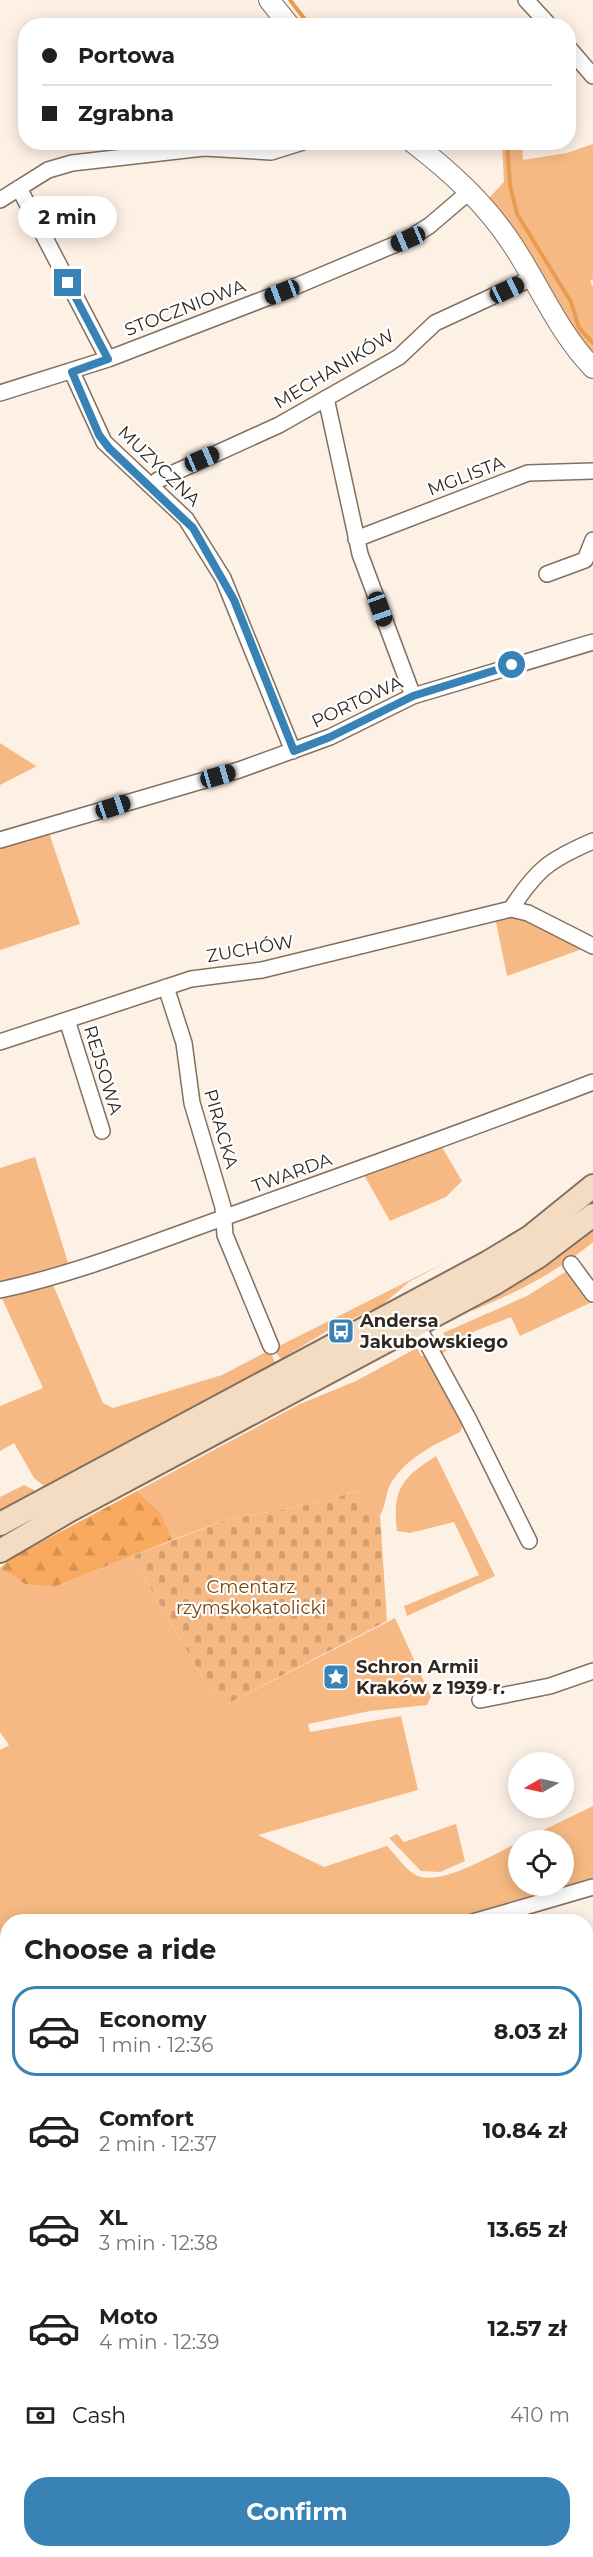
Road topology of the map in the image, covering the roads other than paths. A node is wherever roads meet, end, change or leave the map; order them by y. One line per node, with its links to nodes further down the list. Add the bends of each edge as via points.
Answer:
1 (269, 0): 3 (street)
2 (526, 0): 4 (street)
3 (284, 18)
4 (543, 18)
5 (576, 56): 6 (street)
6 (593, 76)
7 (186, 150): 11 (street, via 72,163 48,170)
8 (238, 150): 9 (street)
9 (277, 150)
10 (421, 150): 12 (street)
11 (19, 188): 13 (street); 15 (street)
12 (470, 191): 14 (street, via 512,244); 15 (street, STOCZNIOWA, via 408,239)
13 (0, 200)
14 (532, 278): 16 (street, via 561,330); 19 (street, MECHANIKÓW, via 435,323 399,357)
15 (108, 359): 17 (street, STOCZNIOWA)
16 (593, 368)
17 (72, 372): 18 (street, STOCZNIOWA); 21 (street, MUZYCZNA, via 104,442)
18 (0, 393)
19 (326, 398): 21 (street, MECHANIKÓW); 22 (street)
20 (593, 471): 22 (street, MGLISTA, via 528,473)
21 (152, 486): 27 (street, MUZYCZNA, via 186,519 223,578)
22 (356, 539): 26 (street)
23 (593, 540): 24 (street, via 585,560)
24 (547, 574)
25 (593, 642): 26 (street, PORTOWA)
26 (413, 696): 27 (street, PORTOWA)
27 (294, 751): 28 (street, PORTOWA)
28 (0, 840)
29 (593, 841): 30 (street, via 548,862)
30 (511, 909): 31 (street, via 528,913); 32 (street, ZUCHÓW, via 262,970 191,979)
31 (593, 946)
32 (166, 987): 33 (street, ZUCHÓW); 39 (street, PIRACKA, via 184,1043 192,1103)
33 (67, 1020): 34 (street, ZUCHÓW); 36 (street, REJSOWA)
34 (0, 1042)
35 (593, 1082): 39 (street, TWARDA)
36 (102, 1131)
37 (593, 1186): 45 (main road, via 530,1237 486,1263)
38 (593, 1215): 43 (main road, via 539,1256)
39 (224, 1218): 41 (street, TWARDA, via 69,1272); 44 (street, PIRACKA, via 225,1235)
40 (571, 1264): 42 (street)
41 (0, 1290)
42 (593, 1294)
43 (417, 1325): 46 (street); 47 (main road)
44 (271, 1346)
45 (0, 1524)
46 (529, 1541)
47 (0, 1551)
48 (593, 1671): 49 (street, via 549,1686)
49 (480, 1700)
50 (593, 1887): 51 (street)
51 (500, 1914)

